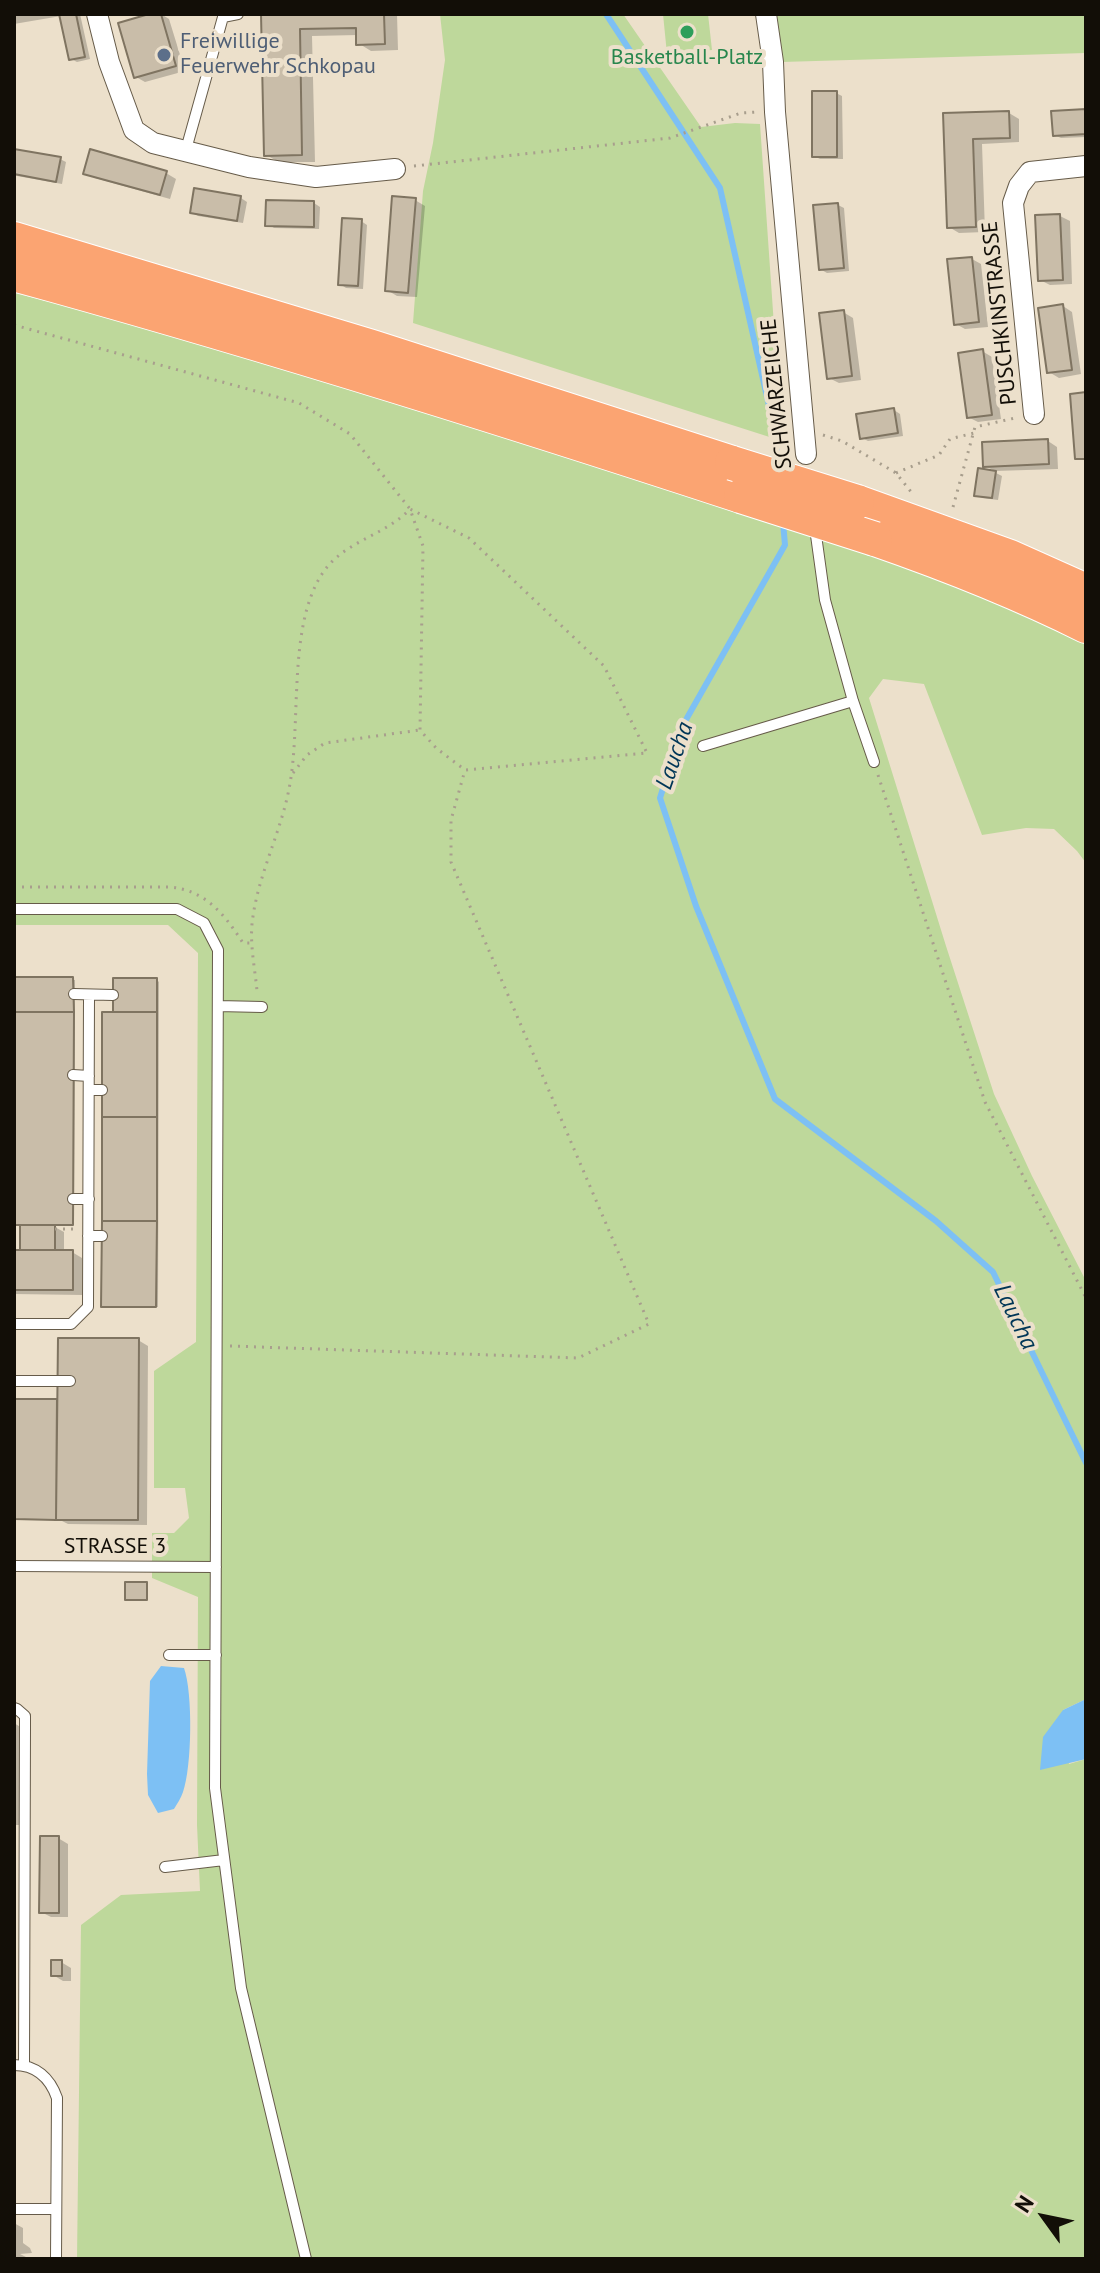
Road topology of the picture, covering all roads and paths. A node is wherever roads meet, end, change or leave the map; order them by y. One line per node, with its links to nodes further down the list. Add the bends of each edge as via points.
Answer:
1 (97, 14): 5 (street, via 134,130 153,143)
2 (238, 14): 5 (lane, via 223,17)
3 (766, 14): 4 (street, SCHWARZEICHE)
4 (775, 112): 7 (path, via 741,113 670,138); 12 (street, SCHWARZEICHE)
5 (185, 153): 7 (street, via 316,177)
6 (1086, 166): 11 (street, PUSCHKINSTRASSE, via 1030,172 1013,203)
7 (395, 169)
8 (14, 239): 21 (highway, bridge, via 857,502 1010,557)
9 (14, 274): 22 (highway, bridge, via 343,369 875,539 1007,589)
10 (14, 325): 18 (path, via 299,403 350,434)
11 (1034, 414): 13 (path, via 975,427)
12 (802, 421): 14 (street, SCHWARZEICHE); 15 (path)
13 (974, 433): 15 (path, via 950,439 939,455); 20 (path)
14 (806, 454): 17 (lane, SCHWARZEICHE)
15 (896, 473): 16 (path)
16 (913, 495)
17 (812, 498)
18 (410, 509): 24 (path, via 423,546); 27 (path, via 469,538 604,666 647,753); 28 (path, via 399,521 341,553 323,571 309,598)
19 (814, 513): 23 (lane, via 825,600)
20 (951, 516)
21 (1086, 591)
22 (1086, 626)
23 (853, 701): 25 (lane); 26 (lane)
24 (420, 730): 27 (path); 28 (path, via 325,743)
25 (703, 746)
26 (874, 762): 45 (path, via 985,1102)
27 (465, 770): 47 (path, via 451,820 451,862 649,1324 578,1358)
28 (291, 776): 31 (path, via 255,902)
29 (14, 887): 31 (path, via 190,891 220,911 243,943)
30 (14, 909): 35 (lane, via 177,909 204,923 218,950)
31 (252, 943): 36 (path)
32 (74, 994): 33 (lane)
33 (89, 995): 34 (lane); 38 (lane)
34 (113, 995)
35 (218, 1006): 36 (lane); 47 (lane)
36 (260, 1007)
37 (73, 1075): 38 (lane)
38 (89, 1076): 39 (lane)
39 (89, 1090): 40 (lane); 42 (lane)
40 (102, 1090)
41 (73, 1199): 42 (lane)
42 (89, 1199): 43 (lane)
43 (88, 1236): 44 (lane); 46 (lane, via 88,1307 71,1324)
44 (102, 1236)
45 (1086, 1298)
46 (14, 1324)
47 (216, 1346): 51 (lane)
48 (14, 1381): 49 (lane)
49 (70, 1381)
50 (14, 1566): 51 (lane, STRASSE 3)
51 (216, 1567): 53 (lane)
52 (169, 1655): 53 (lane)
53 (216, 1655): 55 (lane, via 215,1788)
54 (14, 1708): 57 (lane, via 25,1716)
55 (224, 1860): 56 (lane); 61 (lane, via 241,1988)
56 (165, 1867)
57 (19, 2065): 59 (lane, via 36,2069 57,2098)
58 (14, 2209): 59 (lane)
59 (56, 2209): 60 (lane)
60 (56, 2259)
61 (306, 2259)

